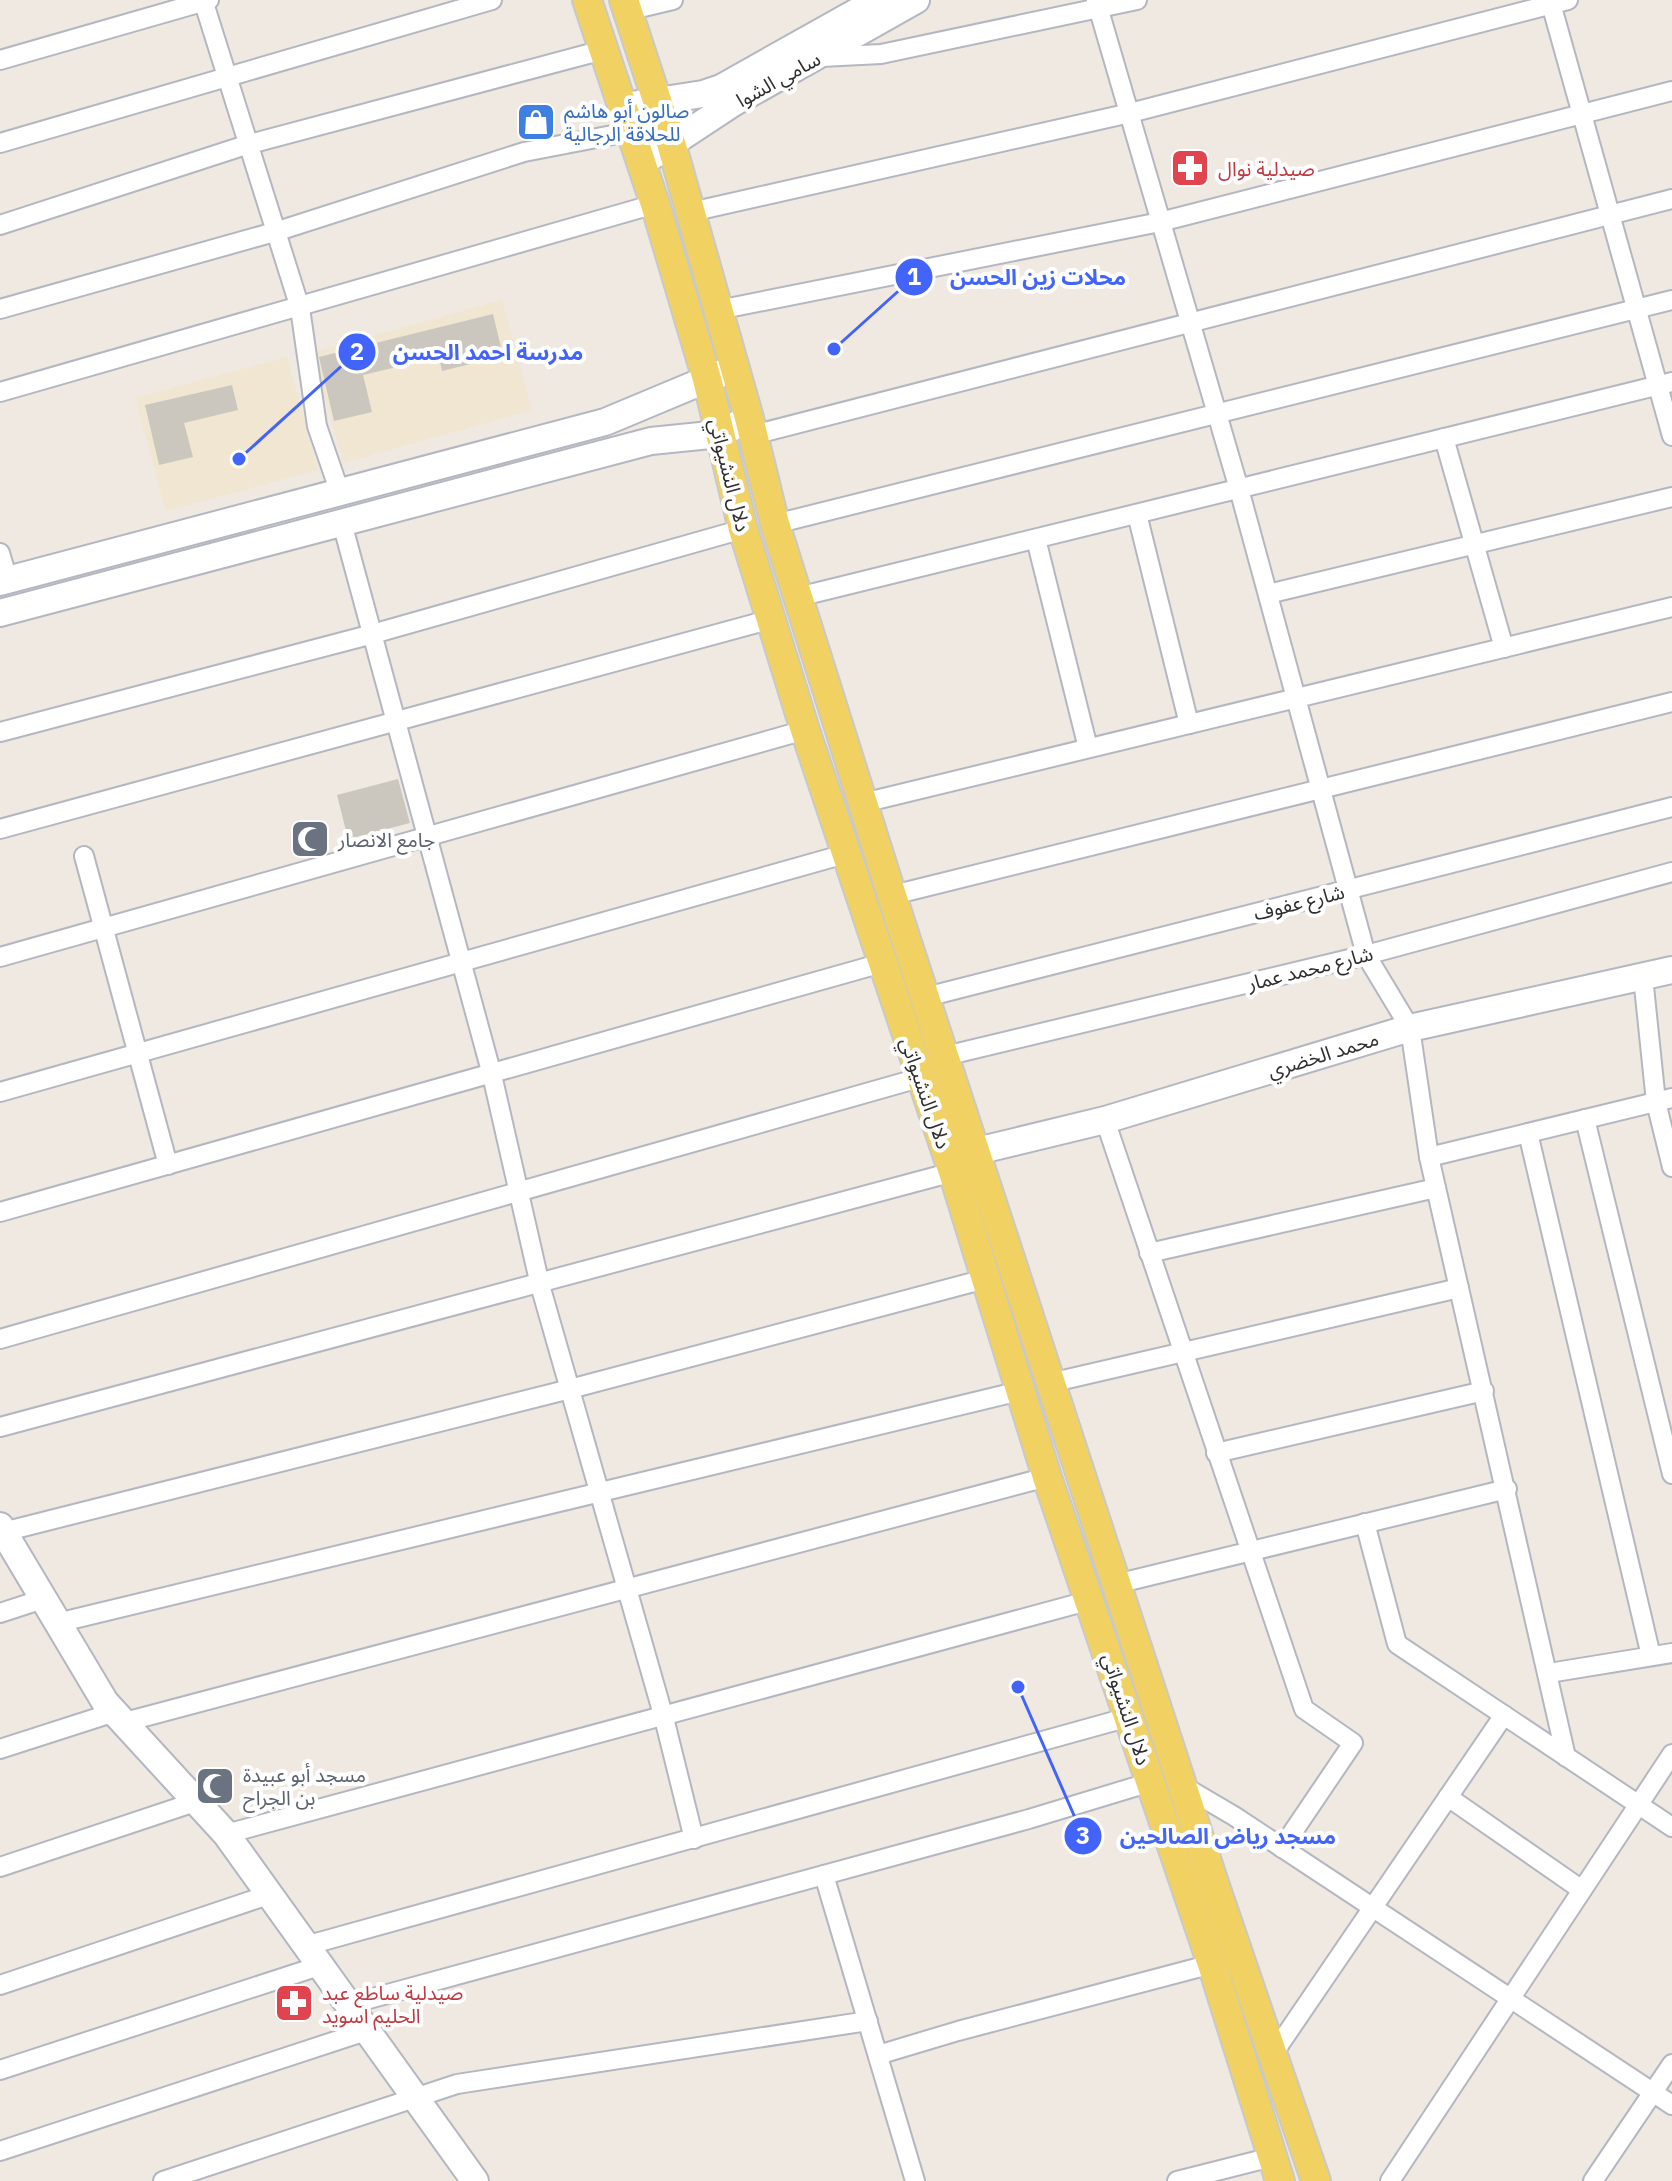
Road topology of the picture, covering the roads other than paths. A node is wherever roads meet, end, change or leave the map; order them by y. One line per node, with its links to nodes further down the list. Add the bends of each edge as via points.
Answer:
1 (205, 0): 13 (street); 14 (street)
2 (492, 0): 14 (street)
3 (587, 0): 11 (main road, دلال النشيواتي)
4 (673, 0): 10 (street)
5 (878, 0): 16 (street, سامي الشوا, via 721,88)
6 (916, 0): 12 (street, سامي الشوا)
7 (1137, 0): 9 (street)
8 (1557, 1): 17 (street); 18 (street)
9 (1097, 5): 12 (street, via 881,54); 17 (street)
10 (626, 6): 16 (main road, دلال النشيواتي)
11 (603, 50): 19 (main road, دلال النشيواتي); 22 (street)
12 (816, 58): 21 (street, سامي الشوا)
13 (0, 60)
14 (229, 76): 20 (street); 22 (street)
15 (1672, 91): 18 (street)
16 (658, 103): 19 (street, سامي الشوا); 21 (main road, دلال النشيواتي)
17 (1130, 113): 26 (street); 28 (street)
18 (1582, 114): 27 (street); 28 (street)
19 (629, 118): 23 (main road, دلال النشيواتي); 30 (street)
20 (0, 143)
21 (671, 143): 23 (street, سامي الشوا); 26 (main road, دلال النشيواتي)
22 (246, 145): 29 (street); 30 (street)
23 (642, 163): 25 (main road, دلال النشيواتي)
24 (1672, 199): 27 (street)
25 (655, 204): 32 (street); 38 (main road, دلال النشيواتي)
26 (691, 212): 35 (main road, دلال النشيواتي)
27 (1609, 215): 34 (street); 36 (street)
28 (1160, 222): 35 (street); 36 (street)
29 (0, 225)
30 (278, 231): 32 (street); 33 (street)
31 (1672, 300): 34 (street)
32 (300, 308): 40 (street); 47 (street, via 317,426)
33 (0, 309)
34 (1636, 309): 39 (street); 41 (street)
35 (718, 310): 37 (main road, دلال النشيواتي)
36 (1189, 324): 41 (street); 42 (street)
37 (734, 368): 38 (street); 42 (main road, دلال النشيواتي)
38 (707, 379): 43 (main road, دلال النشيواتي); 47 (street, via 605,422)
39 (1665, 383): 44 (street); 45 (street)
40 (0, 392)
41 (1217, 414): 46 (street); 51 (street)
42 (751, 426): 43 (street); 51 (main road, دلال النشيواتي)
43 (720, 434): 50 (street, via 651,441); 52 (main road, دلال النشيواتي)
44 (1672, 436)
45 (1444, 438): 46 (street); 54 (street)
46 (1239, 489): 49 (street); 57 (street)
47 (340, 493): 56 (street)
48 (1672, 497): 54 (street)
49 (1137, 514): 53 (street); 67 (street)
50 (342, 523): 60 (street); 62 (street)
51 (775, 524): 58 (main road, دلال النشيواتي)
52 (743, 529): 61 (main road, دلال النشيواتي); 62 (street)
53 (1036, 539): 58 (street); 70 (street)
54 (1474, 544): 57 (street); 63 (street)
55 (0, 553): 56 (street)
56 (4, 581)
57 (1268, 594): 64 (street)
58 (798, 597): 72 (main road, دلال النشيواتي)
59 (1672, 607): 63 (street)
60 (0, 613)
61 (772, 619): 66 (street); 68 (main road, دلال النشيواتي)
62 (369, 635): 66 (street); 69 (street)
63 (1504, 648): 64 (street)
64 (1296, 698): 67 (street); 71 (street)
65 (1672, 702): 71 (street)
66 (393, 723): 74 (street); 75 (street)
67 (1189, 724): 70 (street)
68 (805, 730): 75 (street); 76 (main road, دلال النشيواتي)
69 (0, 732)
70 (1088, 748): 72 (street)
71 (1321, 789): 79 (street); 80 (street)
72 (863, 803): 80 (main road, دلال النشيواتي)
73 (1672, 807): 79 (street, شارع عفوف)
74 (0, 829)
75 (427, 835): 81 (street); 84 (street)
76 (845, 854): 84 (street); 85 (main road, دلال النشيواتي)
77 (84, 856): 81 (street)
78 (1672, 872): 82 (street, شارع محمد عمار)
79 (1348, 890): 82 (street); 88 (street, شارع عفوف)
80 (893, 895): 88 (main road, دلال النشيواتي)
81 (103, 927): 83 (street); 90 (street)
82 (1366, 955): 89 (street); 91 (street, شارع محمد عمار)
83 (0, 957)
84 (460, 960): 90 (street); 92 (street)
85 (882, 963): 92 (street); 93 (main road, دلال النشيواتي)
86 (1672, 970): 87 (street, محمد الخضري)
87 (1643, 977): 89 (street, محمد الخضري); 95 (street)
88 (926, 997): 91 (main road, دلال النشيواتي)
89 (1410, 1028): 97 (street, محمد الخضري); 100 (street)
90 (138, 1051): 94 (street); 101 (street)
91 (945, 1056): 99 (main road, دلال النشيواتي)
92 (492, 1075): 101 (street); 105 (street)
93 (919, 1078): 102 (main road, دلال النشيواتي); 105 (street)
94 (0, 1092)
95 (1664, 1100): 96 (street); 103 (street)
96 (1585, 1119): 98 (street); 119 (street)
97 (1105, 1120): 99 (street, محمد الخضري); 107 (street)
98 (1528, 1133): 100 (street); 133 (street)
99 (977, 1151): 102 (main road); 113 (main road, دلال النشيواتي)
100 (1429, 1157): 104 (street)
101 (168, 1165): 106 (street)
102 (951, 1166): 108 (main road, دلال النشيواتي); 109 (street)
103 (1672, 1167)
104 (1436, 1188): 107 (street); 110 (street)
105 (518, 1192): 109 (street); 111 (street)
106 (0, 1212)
107 (1149, 1253): 112 (street)
108 (985, 1279): 114 (street); 115 (main road, دلال النشيواتي)
109 (540, 1285): 114 (street); 117 (street)
110 (1459, 1288): 112 (street); 116 (street)
111 (0, 1339)
112 (1182, 1352): 113 (street); 118 (street)
113 (1050, 1383): 126 (main road, دلال النشيواتي)
114 (570, 1389): 122 (street); 124 (street)
115 (1020, 1391): 120 (main road, دلال النشيواتي); 122 (street)
116 (1484, 1391): 118 (street); 121 (street)
117 (0, 1427)
118 (1216, 1453): 125 (street)
119 (1672, 1474)
120 (1047, 1477): 127 (street); 129 (main road, دلال النشيواتي)
121 (1507, 1489): 123 (street); 134 (street)
122 (599, 1493): 127 (street); 131 (street)
123 (1365, 1523): 125 (street); 135 (street, via 1397,1644)
124 (2, 1529): 128 (street)
125 (1249, 1550): 126 (street); 150 (street, via 1304,1709 1353,1743)
126 (1116, 1584): 143 (main road, دلال النشيواتي)
127 (625, 1590): 136 (street); 138 (street)
128 (43, 1599): 130 (street); 131 (street)
129 (1091, 1600): 137 (main road, دلال النشيواتي); 138 (street)
130 (0, 1613)
131 (57, 1623): 136 (street, via 105,1702)
132 (1672, 1653): 133 (street)
133 (1651, 1656): 134 (street)
134 (1549, 1673): 141 (street)
135 (1504, 1715): 141 (street); 144 (street)
136 (120, 1717): 139 (street); 145 (street)
137 (1129, 1717): 142 (main road, دلال النشيواتي); 149 (street)
138 (664, 1718): 148 (street); 149 (street)
139 (0, 1749)
140 (1672, 1754): 146 (street)
141 (1566, 1757): 146 (street)
142 (1151, 1782): 152 (street); 157 (main road, دلال النشيواتي)
143 (1183, 1786): 150 (street); 163 (main road, دلال النشيواتي)
144 (1448, 1797): 153 (street); 155 (street)
145 (198, 1801): 148 (street); 151 (street)
146 (1638, 1805): 147 (street); 153 (street)
147 (1672, 1827)
148 (226, 1834): 154 (street)
149 (694, 1839): 156 (street)
150 (1282, 1848): 155 (street)
151 (0, 1867)
152 (824, 1875): 160 (street); 161 (street)
153 (1582, 1890): 159 (street)
154 (268, 1895): 156 (street); 158 (street)
155 (1373, 1908): 159 (street); 163 (street)
156 (312, 1956): 160 (street); 166 (street)
157 (1212, 1964): 164 (street); 171 (main road, دلال النشيواتي)
158 (0, 1985)
159 (1510, 1998): 167 (street); 177 (street)
160 (347, 2005): 162 (street)
161 (868, 2021): 164 (street); 168 (street, via 471,2082)
162 (366, 2031): 168 (street); 170 (street)
163 (1273, 2054): 176 (main road, دلال النشيواتي)
164 (878, 2055): 174 (street)
165 (1672, 2064): 167 (street)
166 (0, 2070)
167 (1653, 2093): 169 (street); 178 (street)
168 (415, 2098): 172 (street); 173 (street)
169 (1672, 2105)
170 (0, 2151)
171 (1276, 2169): 175 (street)
172 (163, 2181)
173 (475, 2181)
174 (915, 2181)
175 (1177, 2181)
176 (1316, 2181)
177 (1390, 2181)
178 (1593, 2181)

